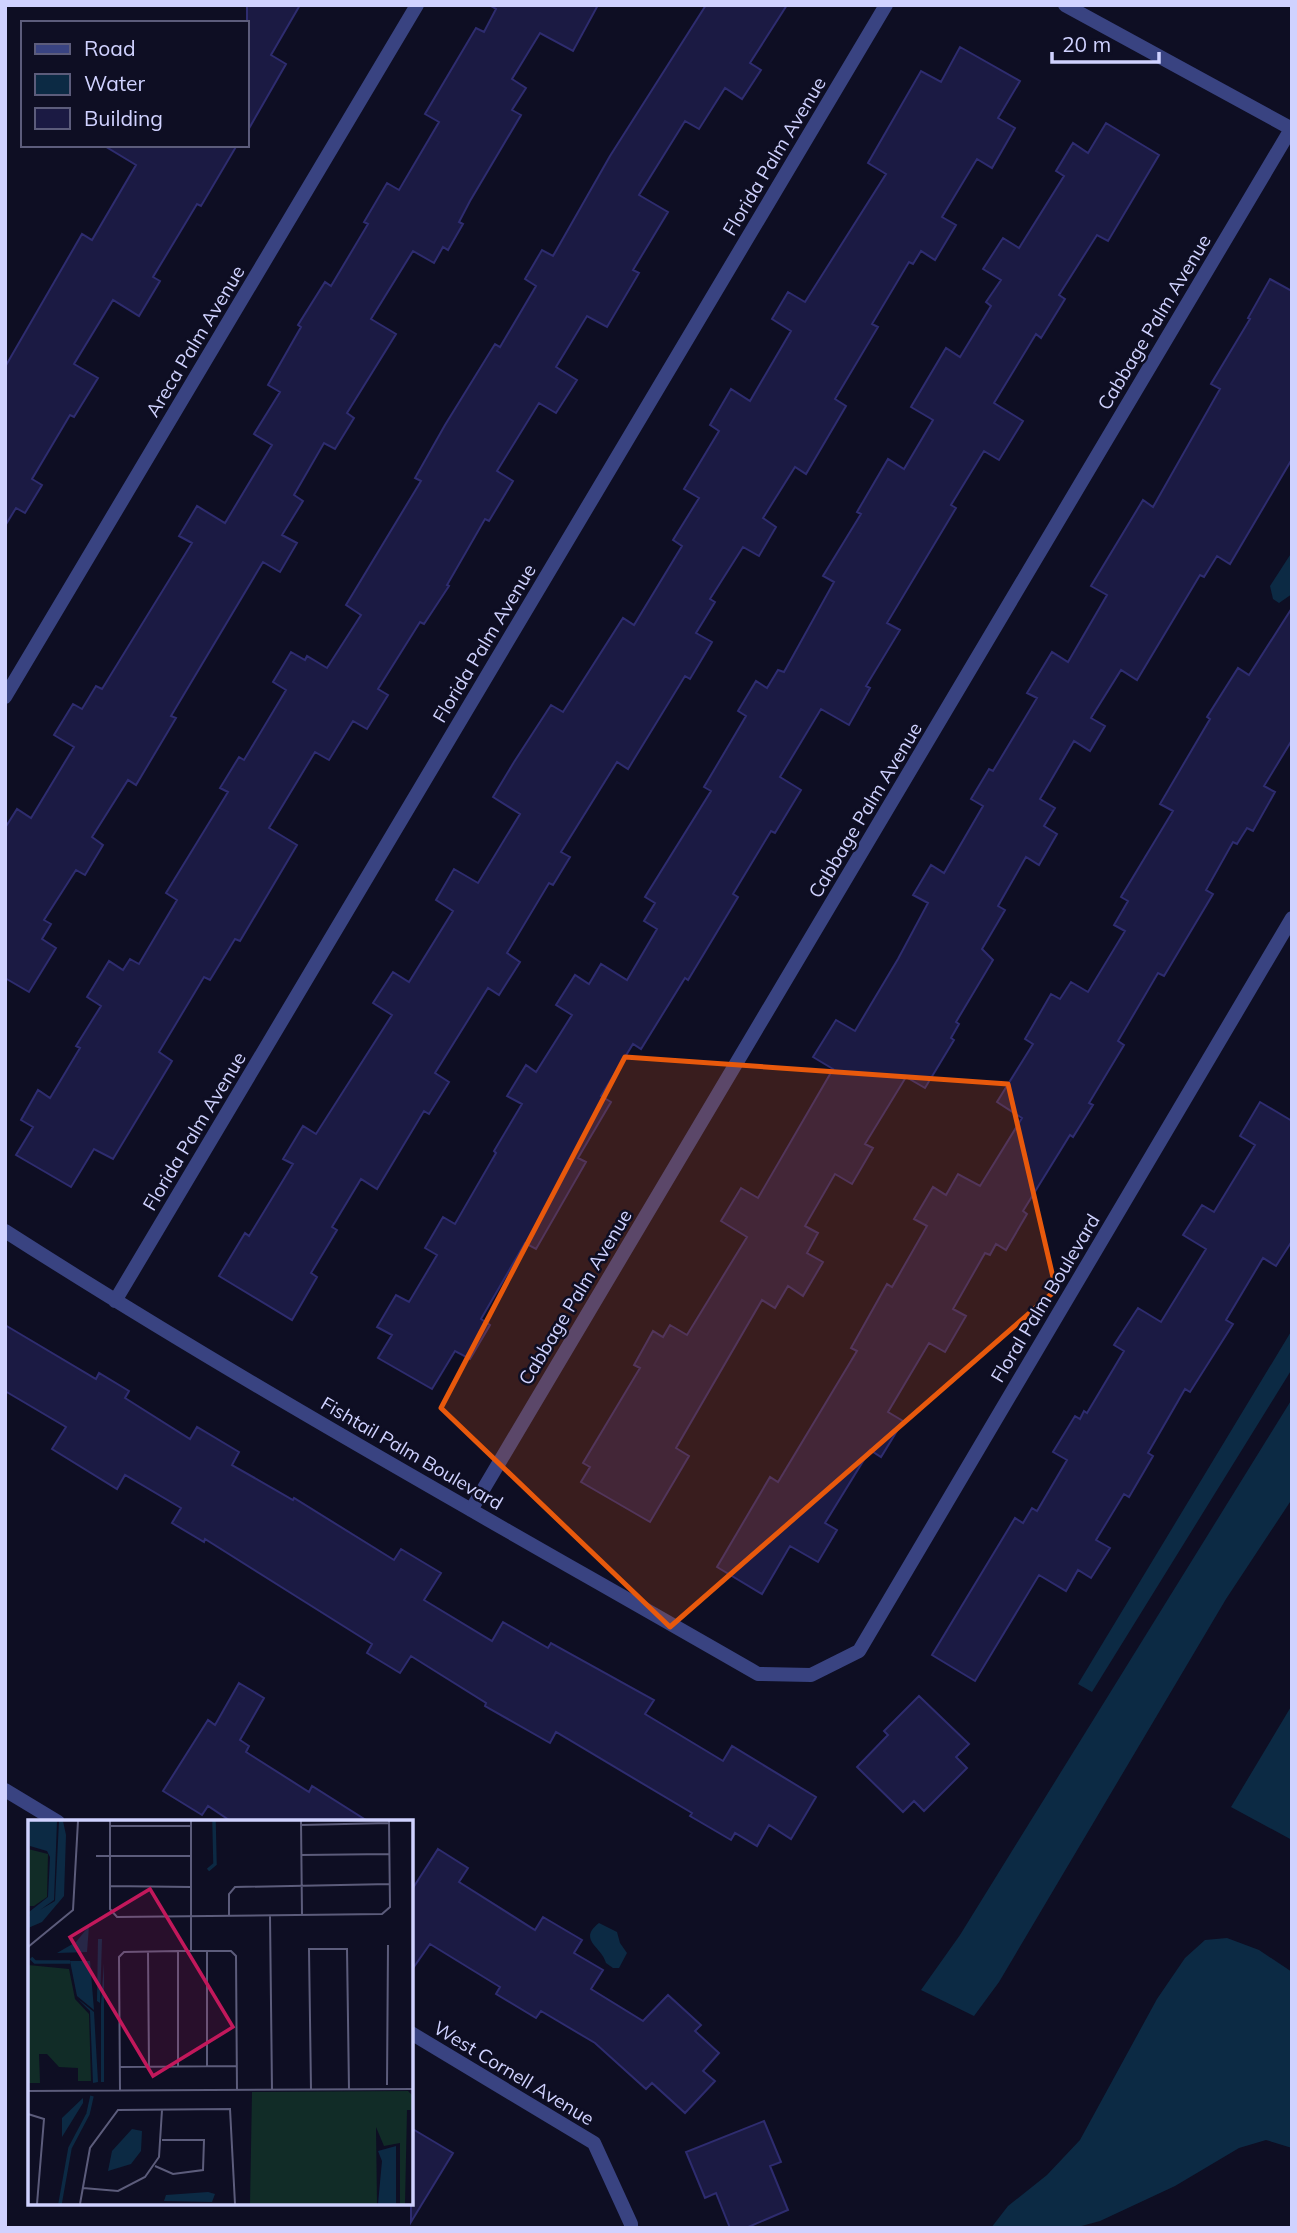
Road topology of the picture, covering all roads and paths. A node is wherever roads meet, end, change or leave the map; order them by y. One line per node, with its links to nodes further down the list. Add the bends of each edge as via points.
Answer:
1 (417, 5): 5 (street, Areca Palm Avenue)
2 (886, 5): 8 (street, Florida Palm Avenue)
3 (1065, 5): 4 (street)
4 (1292, 129): 9 (street, Cabbage Palm Avenue)
5 (5, 697)
6 (1292, 918): 10 (street, Floral Palm Boulevard, via 859,1651)
7 (5, 1231): 8 (street, Fishtail Palm Boulevard)
8 (115, 1301): 9 (street, Fishtail Palm Boulevard)
9 (471, 1510): 10 (street, Fishtail Palm Boulevard, via 758,1674)
10 (811, 1675)
11 (5, 1790): 12 (street)
12 (55, 1820)
13 (413, 2035): 14 (street, West Cornell Avenue, via 594,2143)
14 (631, 2226)

